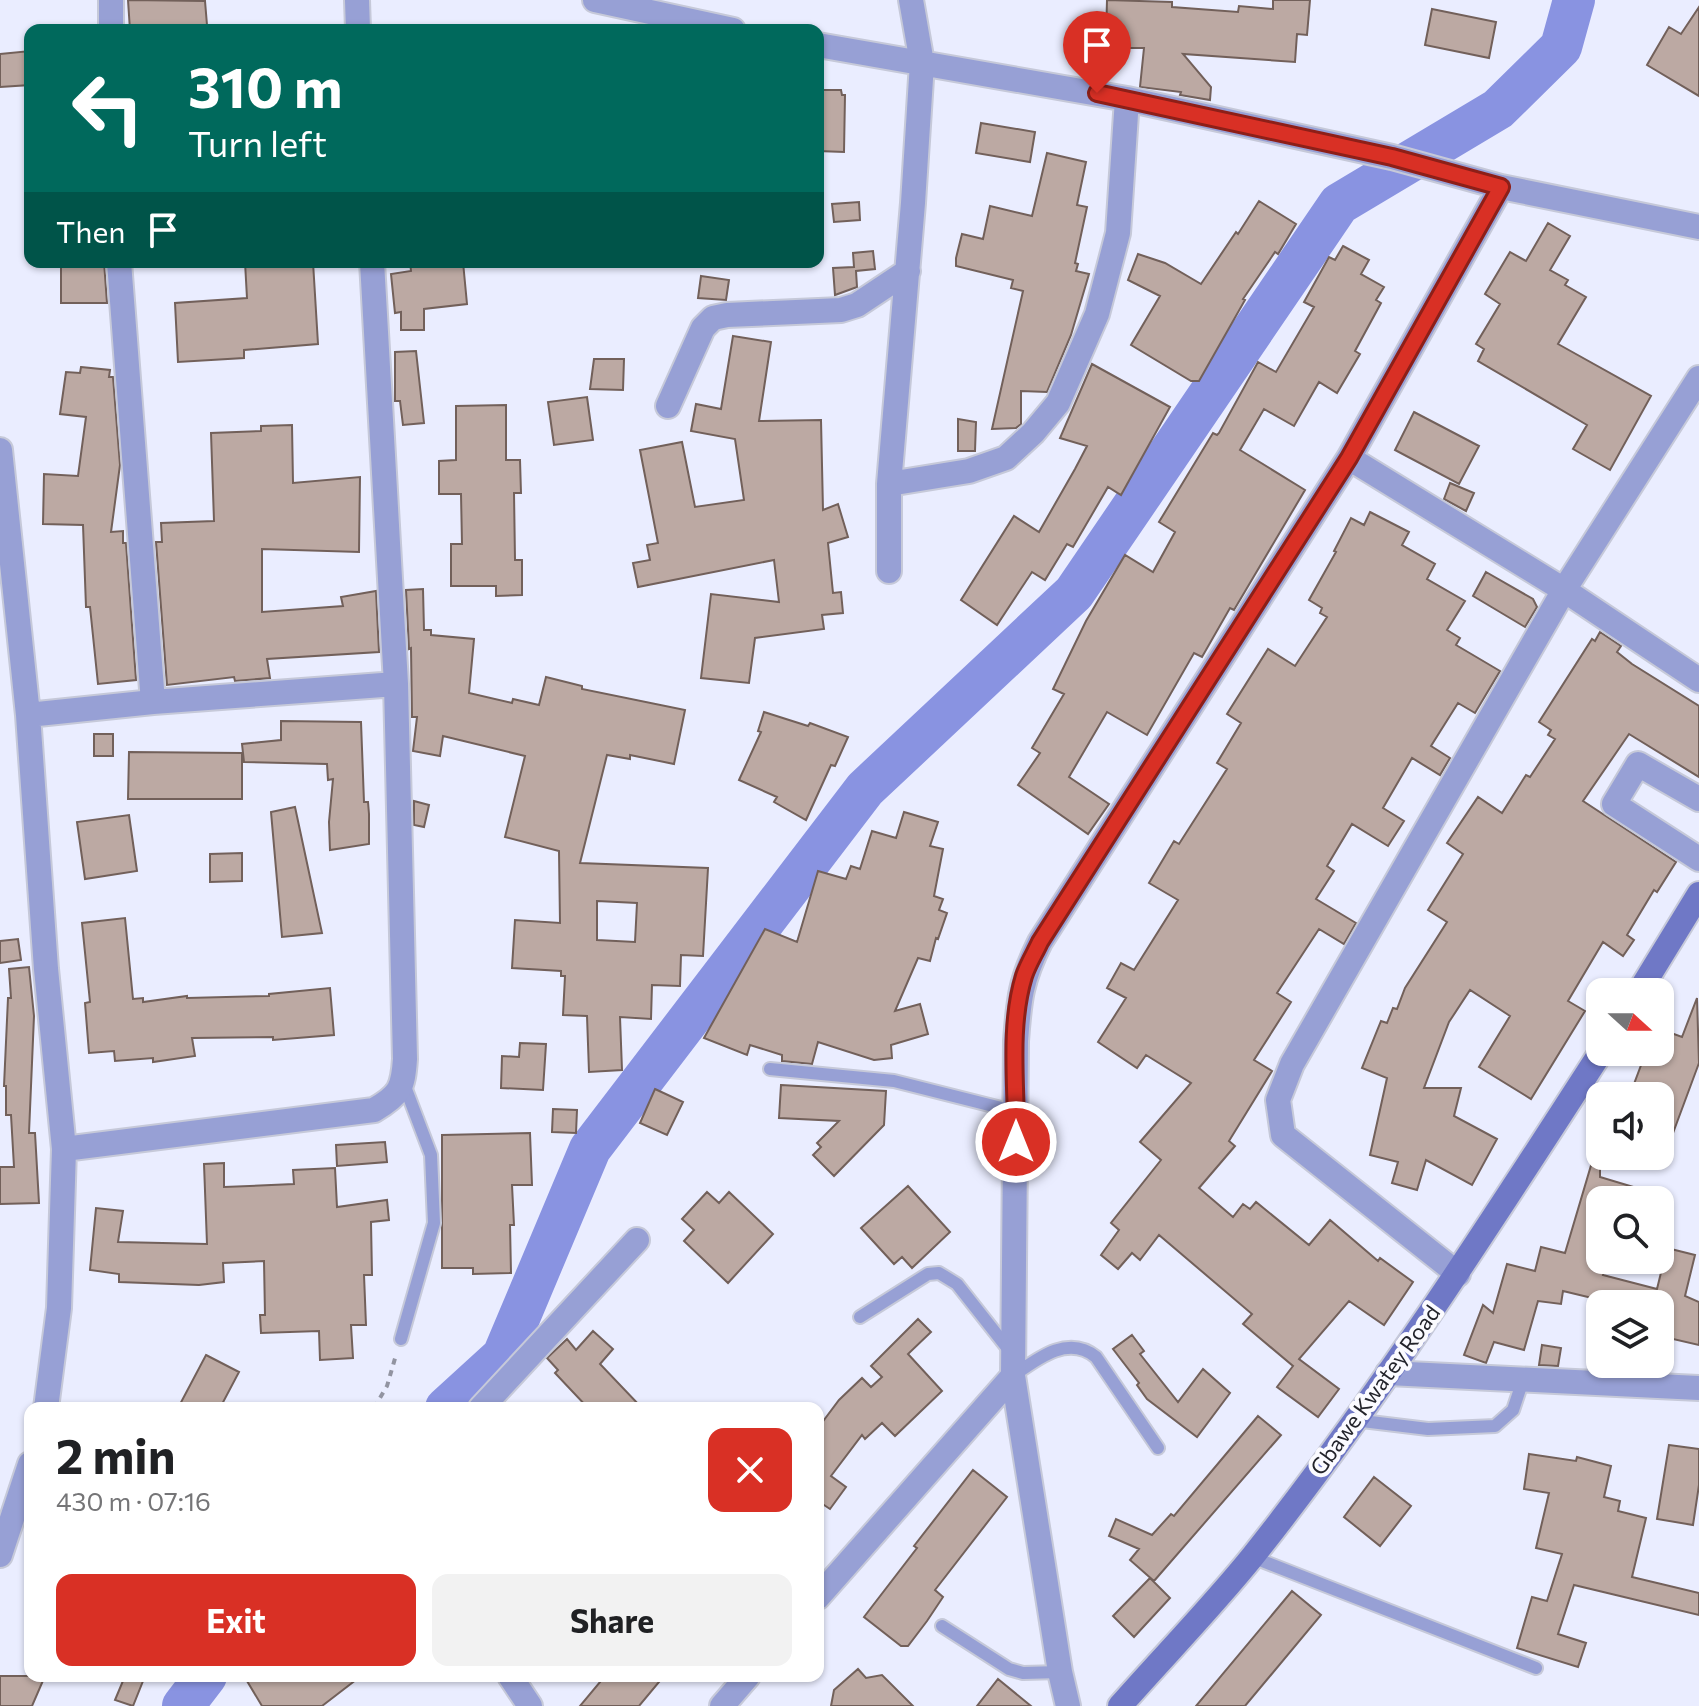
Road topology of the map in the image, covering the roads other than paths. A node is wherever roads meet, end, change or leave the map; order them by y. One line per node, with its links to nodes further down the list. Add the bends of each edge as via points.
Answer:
1 (111, 0): 6 (street)
2 (357, 0): 7 (street)
3 (595, 0): 5 (street)
4 (911, 0): 10 (street)
5 (692, 12): 8 (street)
6 (111, 24)
7 (358, 24)
8 (719, 24)
9 (824, 46): 10 (street)
10 (922, 63): 11 (street); 16 (street)
11 (1127, 99): 12 (street, via 1392,157); 21 (street, via 1118,233 1097,314 1058,403 1006,458 969,471)
12 (1501, 187): 13 (street); 20 (street)
13 (1699, 227)
14 (119, 268): 26 (street)
15 (372, 268): 25 (street)
16 (908, 271): 18 (street, via 841,310 713,318 703,328); 21 (street)
17 (1699, 378): 23 (street)
18 (668, 406)
19 (0, 450): 27 (street)
20 (1349, 458): 23 (street); 35 (street, via 1040,942 1019,995)
21 (889, 484): 22 (street)
22 (889, 571)
23 (1564, 590): 24 (street); 38 (street, via 1292,1064 1278,1100 1283,1135)
24 (1699, 680)
25 (396, 684): 26 (street); 34 (street)
26 (153, 702): 27 (street)
27 (28, 715): 36 (street)
28 (1699, 799): 29 (street, via 1638,764 1614,804)
29 (1699, 859)
30 (1699, 894): 31 (street)
31 (1648, 978)
32 (1592, 1066): 38 (street, Gbawe Kwatey Road)
33 (770, 1069): 35 (lane, via 894,1081)
34 (403, 1083): 36 (street, via 392,1100 374,1110); 40 (lane, via 431,1155 434,1223)
35 (1017, 1112): 41 (street)
36 (64, 1149): 45 (street, via 59,1308)
37 (637, 1240): 46 (street)
38 (1458, 1274): 42 (street, Gbawe Kwatey Road)
39 (860, 1317): 41 (lane, via 928,1274 939,1273 957,1284)
40 (401, 1339)
41 (1014, 1366): 48 (lane, via 1048,1351 1089,1351); 52 (street); 55 (street)
42 (1388, 1373): 43 (street); 47 (street, Gbawe Kwatey Road)
43 (1523, 1380): 44 (street); 47 (lane, via 1513,1410 1495,1426 1428,1429)
44 (1699, 1388)
45 (47, 1402)
46 (487, 1402)
47 (1354, 1420): 51 (street, Gbawe Kwatey Road)
48 (1158, 1448)
49 (24, 1482): 50 (street)
50 (0, 1554)
51 (1252, 1557): 54 (lane); 61 (street, Gbawe Kwatey Road)
52 (824, 1590)
53 (942, 1626): 55 (lane, via 1009,1669)
54 (1536, 1668)
55 (1060, 1672): 60 (street)
56 (514, 1682): 58 (street)
57 (743, 1682): 59 (street)
58 (530, 1706)
59 (722, 1706)
60 (1068, 1706)
61 (1120, 1706)

